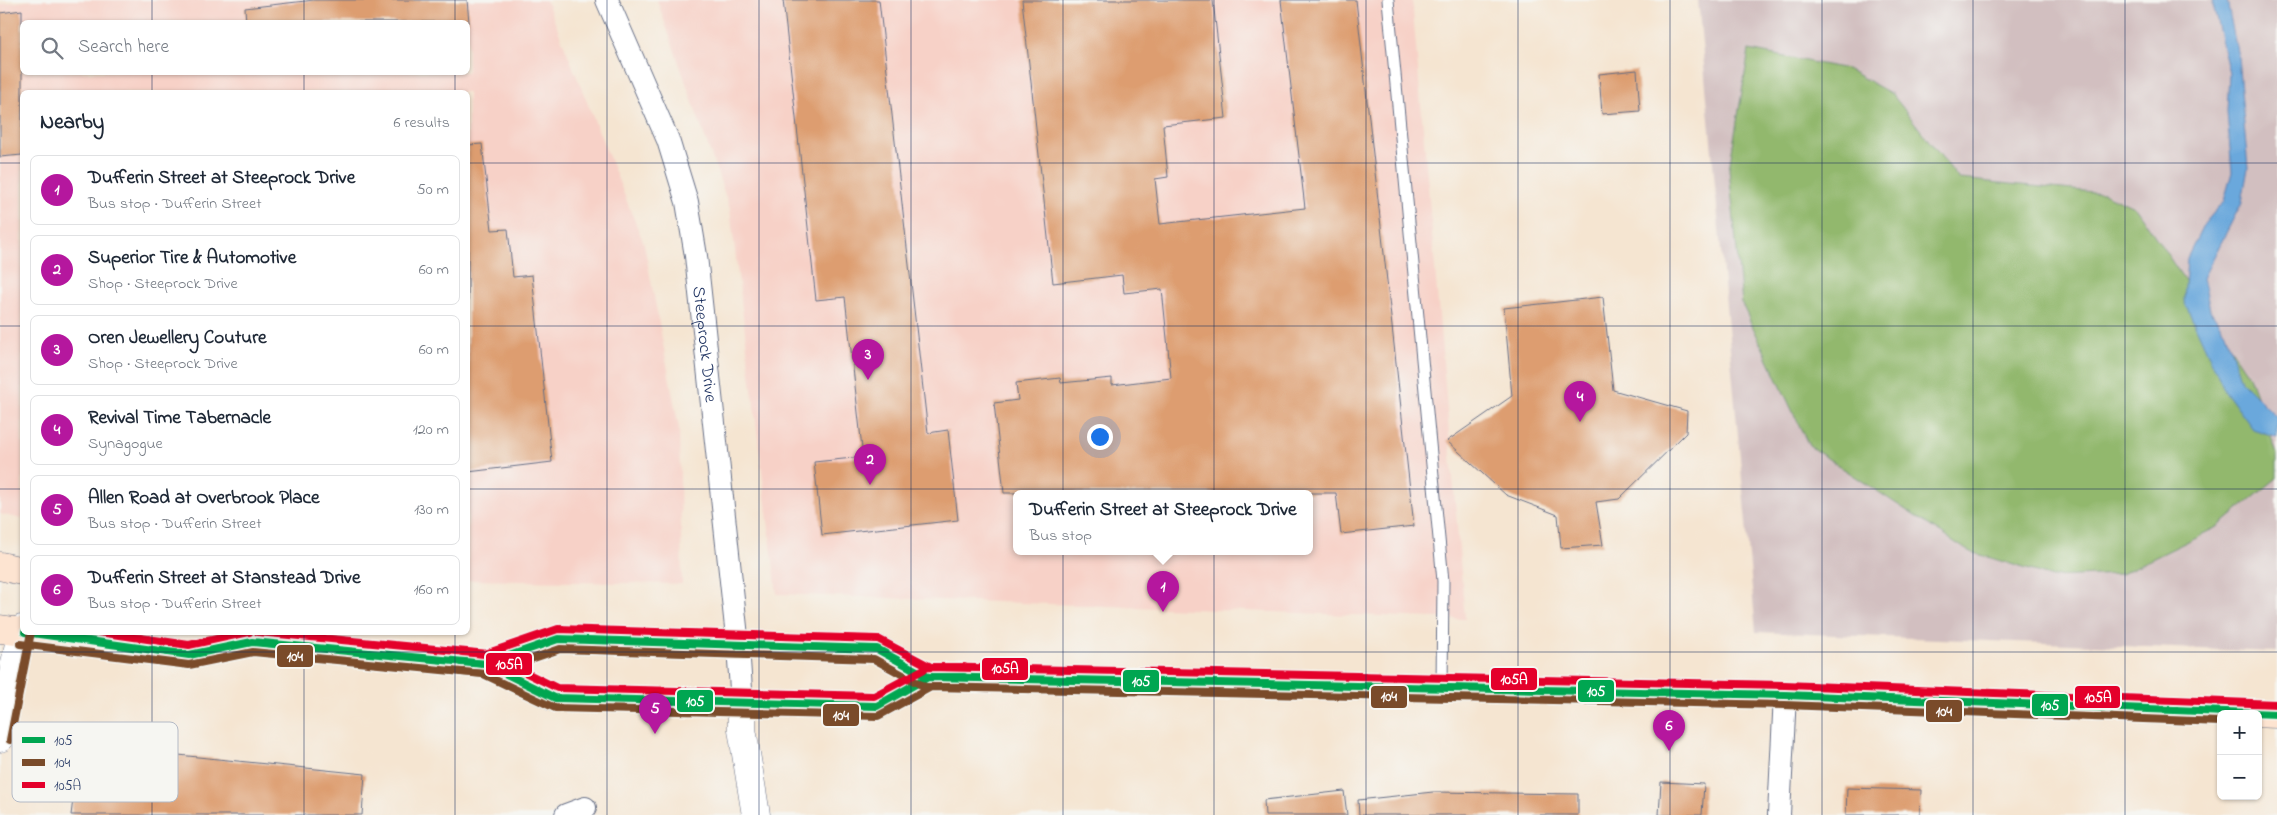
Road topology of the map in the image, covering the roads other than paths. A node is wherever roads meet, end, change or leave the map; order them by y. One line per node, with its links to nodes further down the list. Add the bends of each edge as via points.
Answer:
1 (607, 0): 8 (street, Steeprock Drive, via 668,140 688,207)
2 (1388, 0): 11 (lane, via 1443,581)
3 (0, 566): 4 (main road)
4 (20, 571)
5 (15, 631): 15 (street)
6 (44, 635): 7 (main road, via 189,655)
7 (244, 637): 9 (main road)
8 (738, 646): 9 (main road, via 558,638); 10 (main road, via 877,649); 13 (street, Steeprock Drive)
9 (486, 664): 13 (main road, via 555,698)
10 (928, 677): 11 (main road); 13 (main road, via 876,706)
11 (1442, 688): 12 (main road)
12 (1785, 695): 14 (main road); 17 (street)
13 (742, 704): 16 (street, via 742,729)
14 (2277, 714)
15 (0, 738)
16 (756, 815)
17 (1779, 815)

